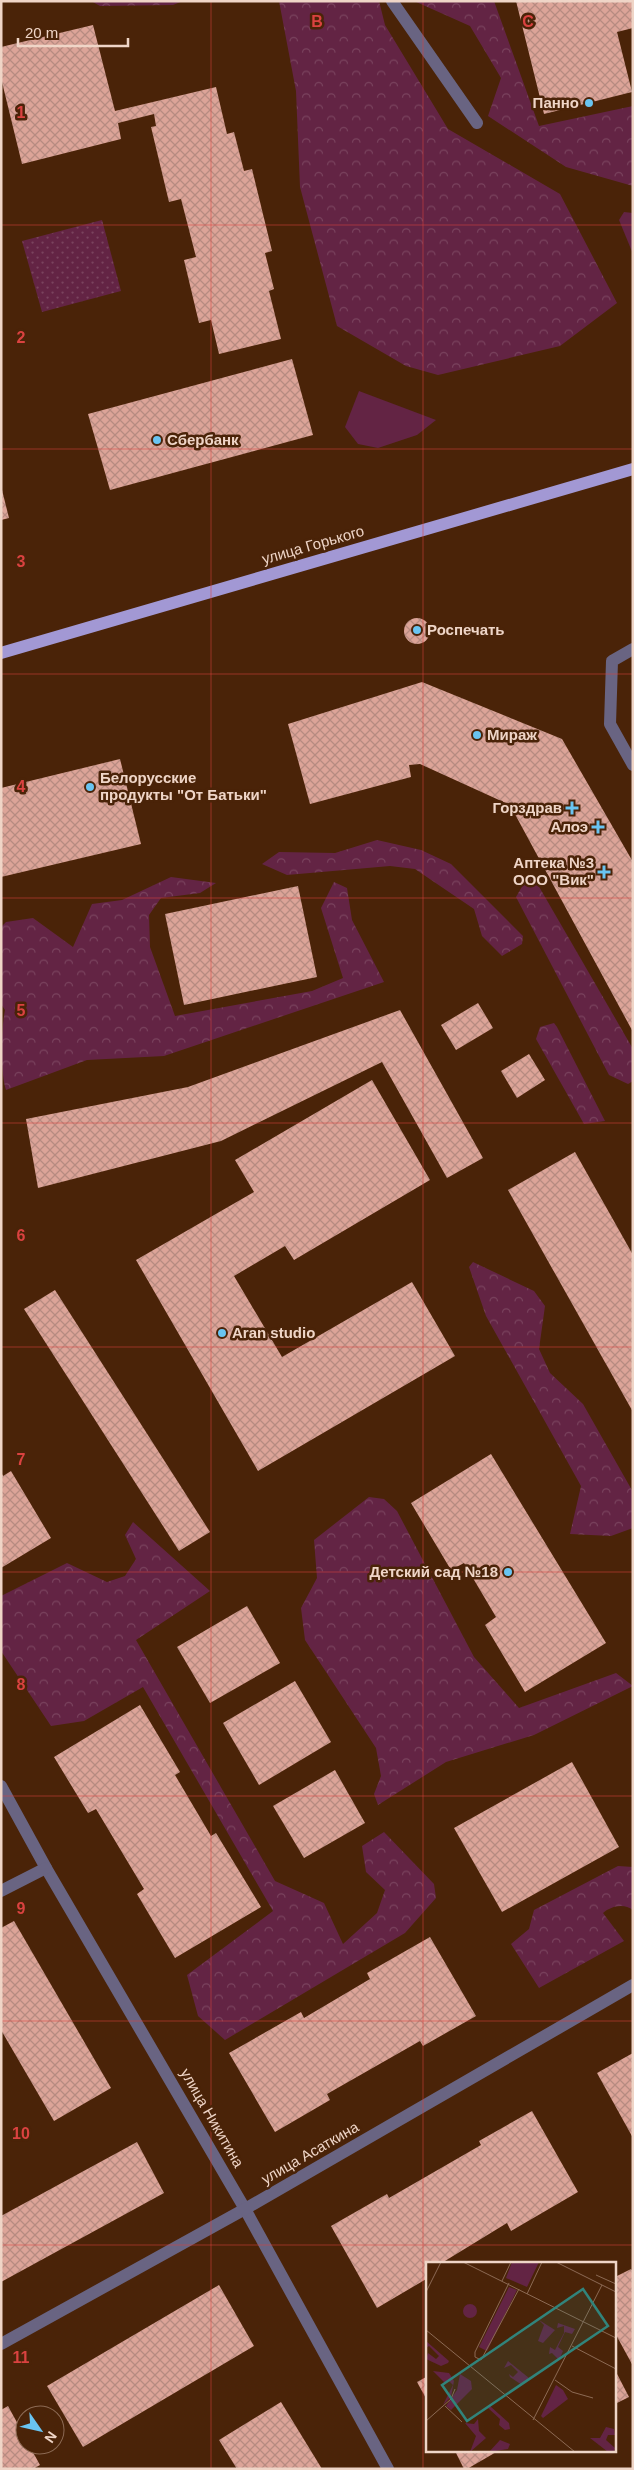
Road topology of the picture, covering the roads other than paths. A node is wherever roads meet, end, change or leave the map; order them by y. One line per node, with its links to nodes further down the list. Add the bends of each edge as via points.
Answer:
1 (392, 1): 2 (street)
2 (477, 123)
3 (633, 469): 5 (main road, улица Горького)
4 (633, 649): 6 (street, via 612,661 610,724)
5 (1, 653)
6 (633, 765)
7 (1, 1786): 8 (street, улица Никитина)
8 (46, 1868): 9 (street); 11 (street, улица Никитина)
9 (1, 1891)
10 (633, 1985): 11 (street, улица Асаткина)
11 (246, 2209): 12 (street, улица Асаткина); 13 (street, улица Никитина)
12 (1, 2344)
13 (388, 2469)

